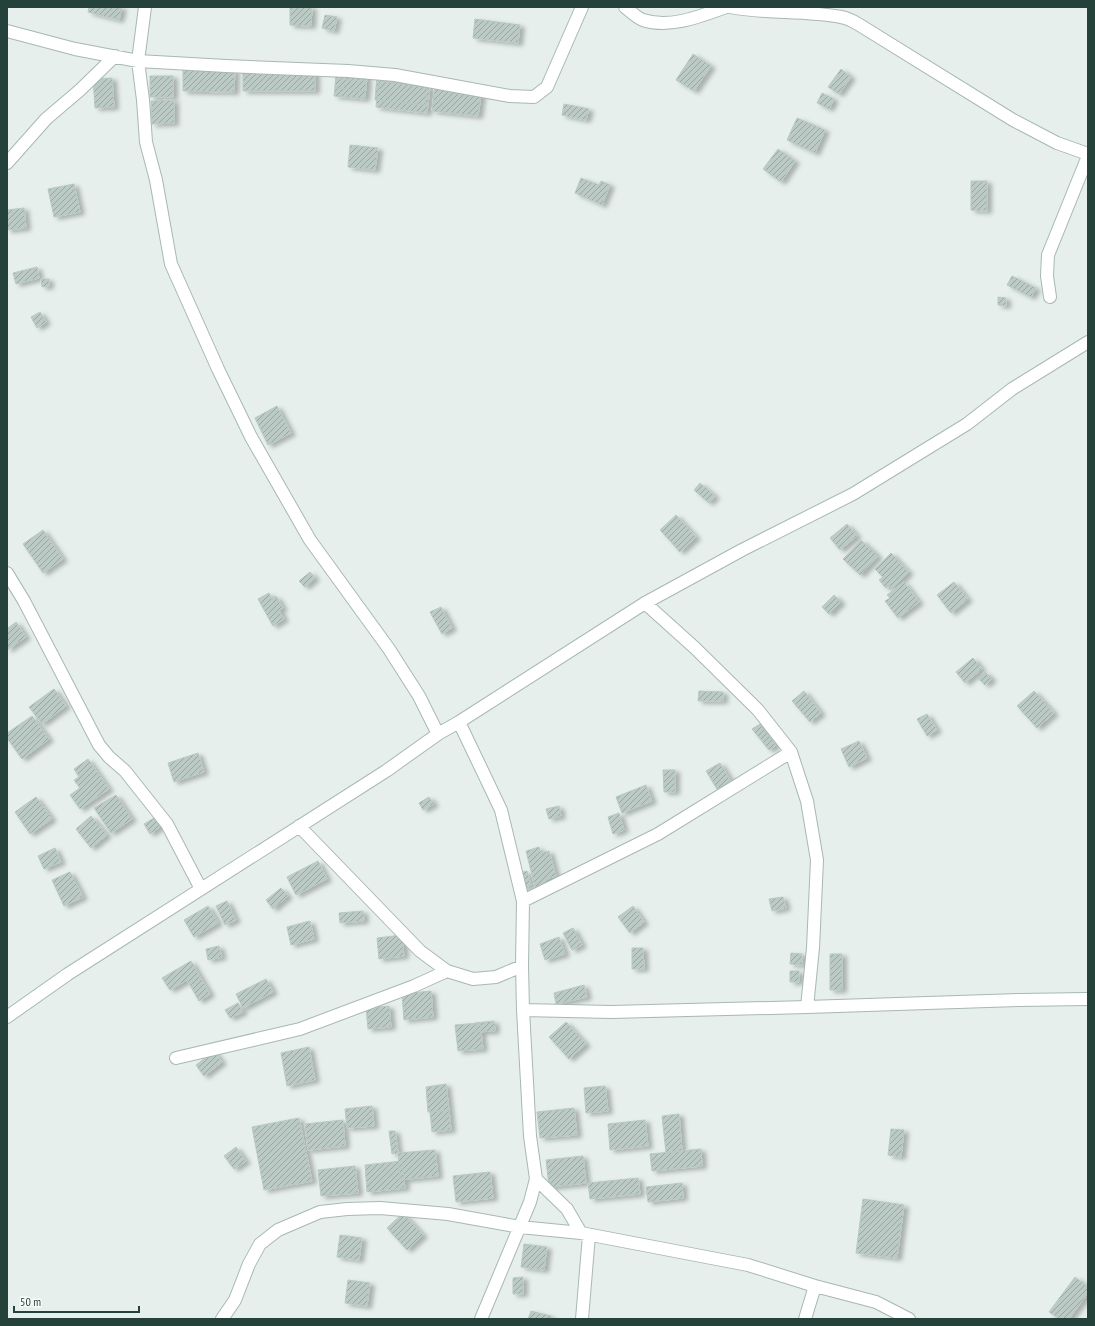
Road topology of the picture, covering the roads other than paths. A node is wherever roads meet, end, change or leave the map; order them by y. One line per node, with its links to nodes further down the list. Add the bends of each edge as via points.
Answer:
1 (145, 7): 8 (street)
2 (582, 7): 8 (street, via 547,87 534,97 510,96 395,75)
3 (625, 7): 4 (street, via 642,20 658,23 671,23)
4 (726, 7)
5 (730, 7): 9 (street, via 752,11 842,17 858,24 1013,120 1057,143)
6 (7, 31): 7 (street, via 75,49)
7 (115, 56): 8 (street); 10 (street, via 46,119)
8 (138, 61): 16 (street, via 146,142 156,180 171,264 211,355 251,437 310,540 389,649 419,696)
9 (1088, 155): 11 (street, via 1048,255)
10 (7, 163)
11 (1050, 297)
12 (1088, 342): 14 (street, via 1012,389 967,424 853,494)
13 (7, 573): 19 (street, via 99,745 125,771 167,824)
14 (645, 603): 15 (street); 17 (street, via 758,710)
15 (459, 722): 16 (street); 20 (street, via 501,810)
16 (438, 734): 18 (street, via 386,771)
17 (791, 752): 20 (street, via 658,834); 24 (street, via 807,802 817,860)
18 (299, 826): 19 (street); 22 (street, via 420,951)
19 (200, 889): 26 (street, via 68,974)
20 (523, 901): 21 (street)
21 (522, 966): 22 (street, via 496,977 473,979); 25 (street)
22 (447, 971): 27 (street, via 300,1029)
23 (1088, 999): 24 (street)
24 (807, 1007): 25 (street, via 611,1012)
25 (522, 1010): 28 (street, via 530,1136)
26 (7, 1017)
27 (176, 1058)
28 (536, 1179): 29 (street); 30 (street, via 567,1208)
29 (520, 1226): 30 (street); 32 (street, via 448,1214 380,1208 320,1212 278,1230 260,1244 235,1300); 33 (street)
30 (585, 1234): 31 (street, via 748,1265); 34 (street)
31 (815, 1286): 35 (street); 36 (street, via 876,1302)
32 (222, 1319)
33 (481, 1319)
34 (582, 1319)
35 (805, 1319)
36 (909, 1319)

